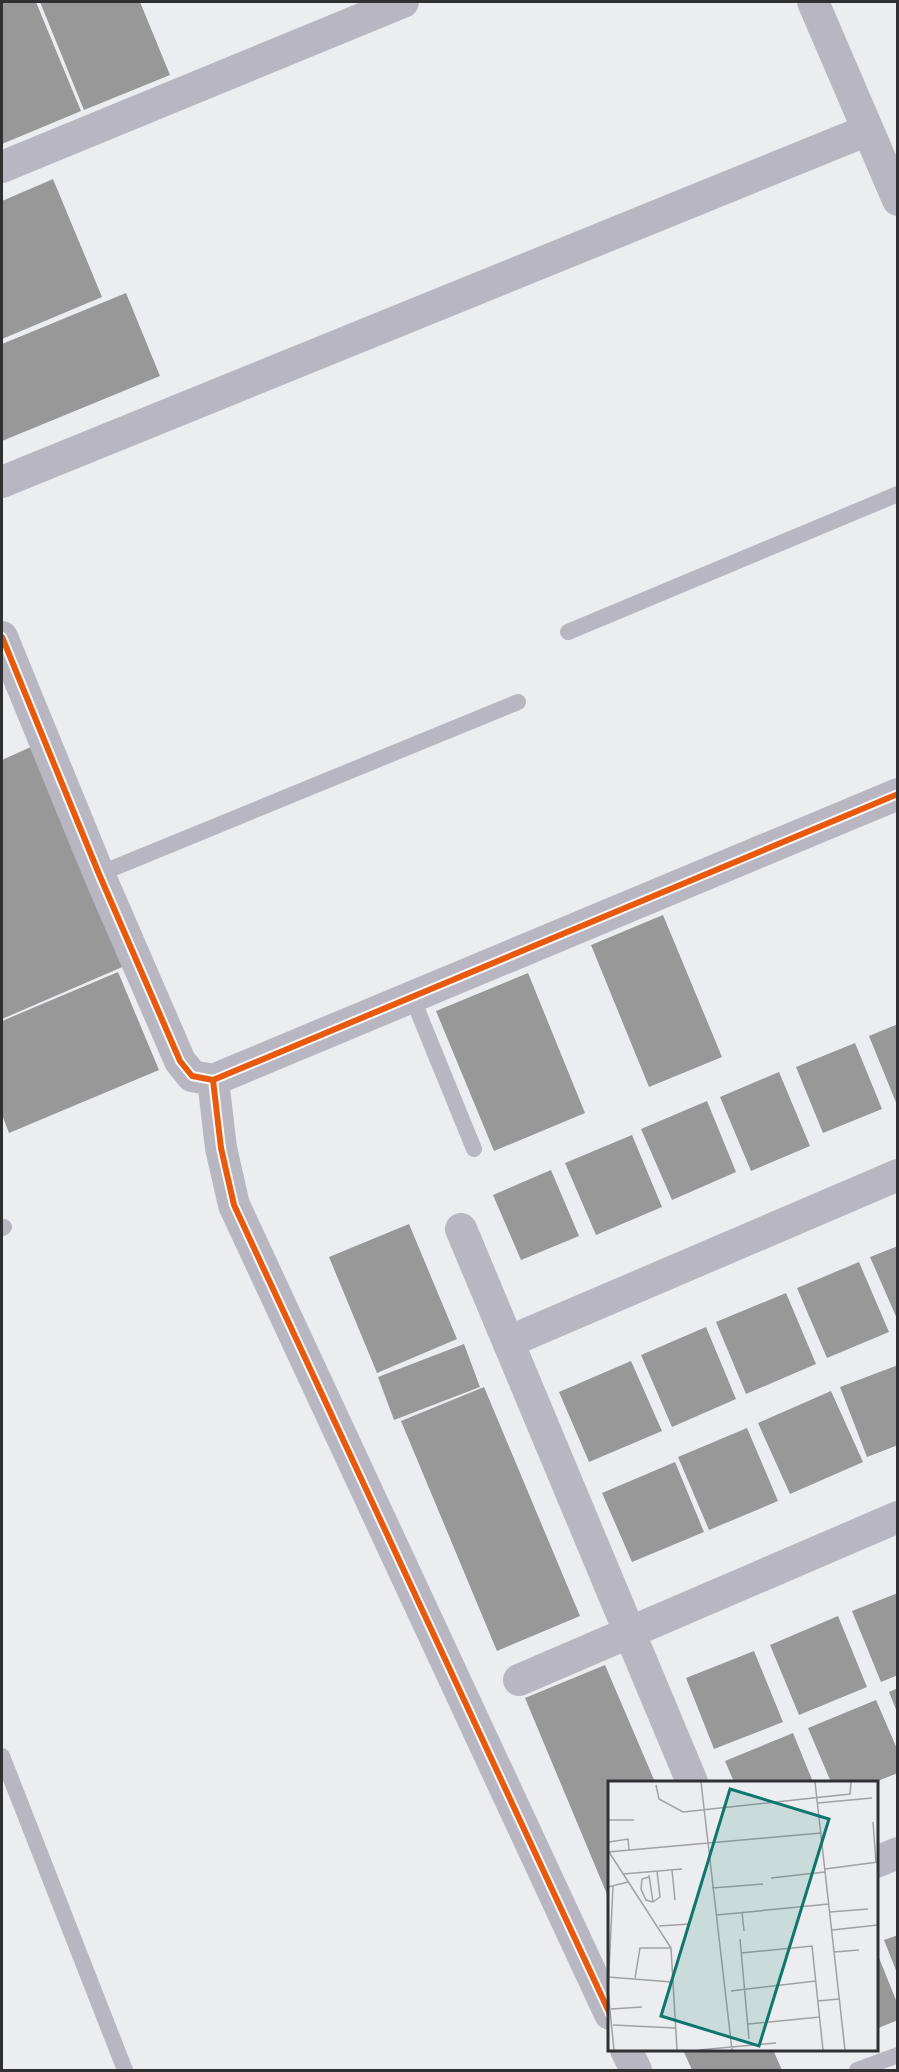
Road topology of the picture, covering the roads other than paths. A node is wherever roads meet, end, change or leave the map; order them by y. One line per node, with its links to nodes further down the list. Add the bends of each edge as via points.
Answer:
1 (403, 2): 4 (street)
2 (813, 2): 3 (street)
3 (868, 130): 5 (street); 6 (street)
4 (2, 167)
5 (897, 200)
6 (2, 482)
7 (897, 494): 8 (lane)
8 (568, 632)
9 (2, 637): 12 (street)
10 (518, 702): 12 (lane)
11 (897, 794): 13 (street)
12 (99, 873): 14 (street, via 180,1061 192,1076)
13 (412, 997): 14 (street); 15 (lane)
14 (213, 1080): 26 (street, via 221,1148 234,1205)
15 (474, 1149)
16 (897, 1174): 18 (street)
17 (461, 1229): 18 (street)
18 (508, 1342): 20 (street)
19 (897, 1516): 20 (street)
20 (629, 1632): 21 (street); 23 (street)
21 (519, 1680)
22 (2, 1756): 29 (lane)
23 (692, 1781)
24 (897, 1853): 25 (street)
25 (878, 1861)
26 (608, 2012)
27 (627, 2051): 30 (street)
28 (897, 2055): 31 (lane)
29 (125, 2070)
30 (636, 2070)
31 (857, 2070)

